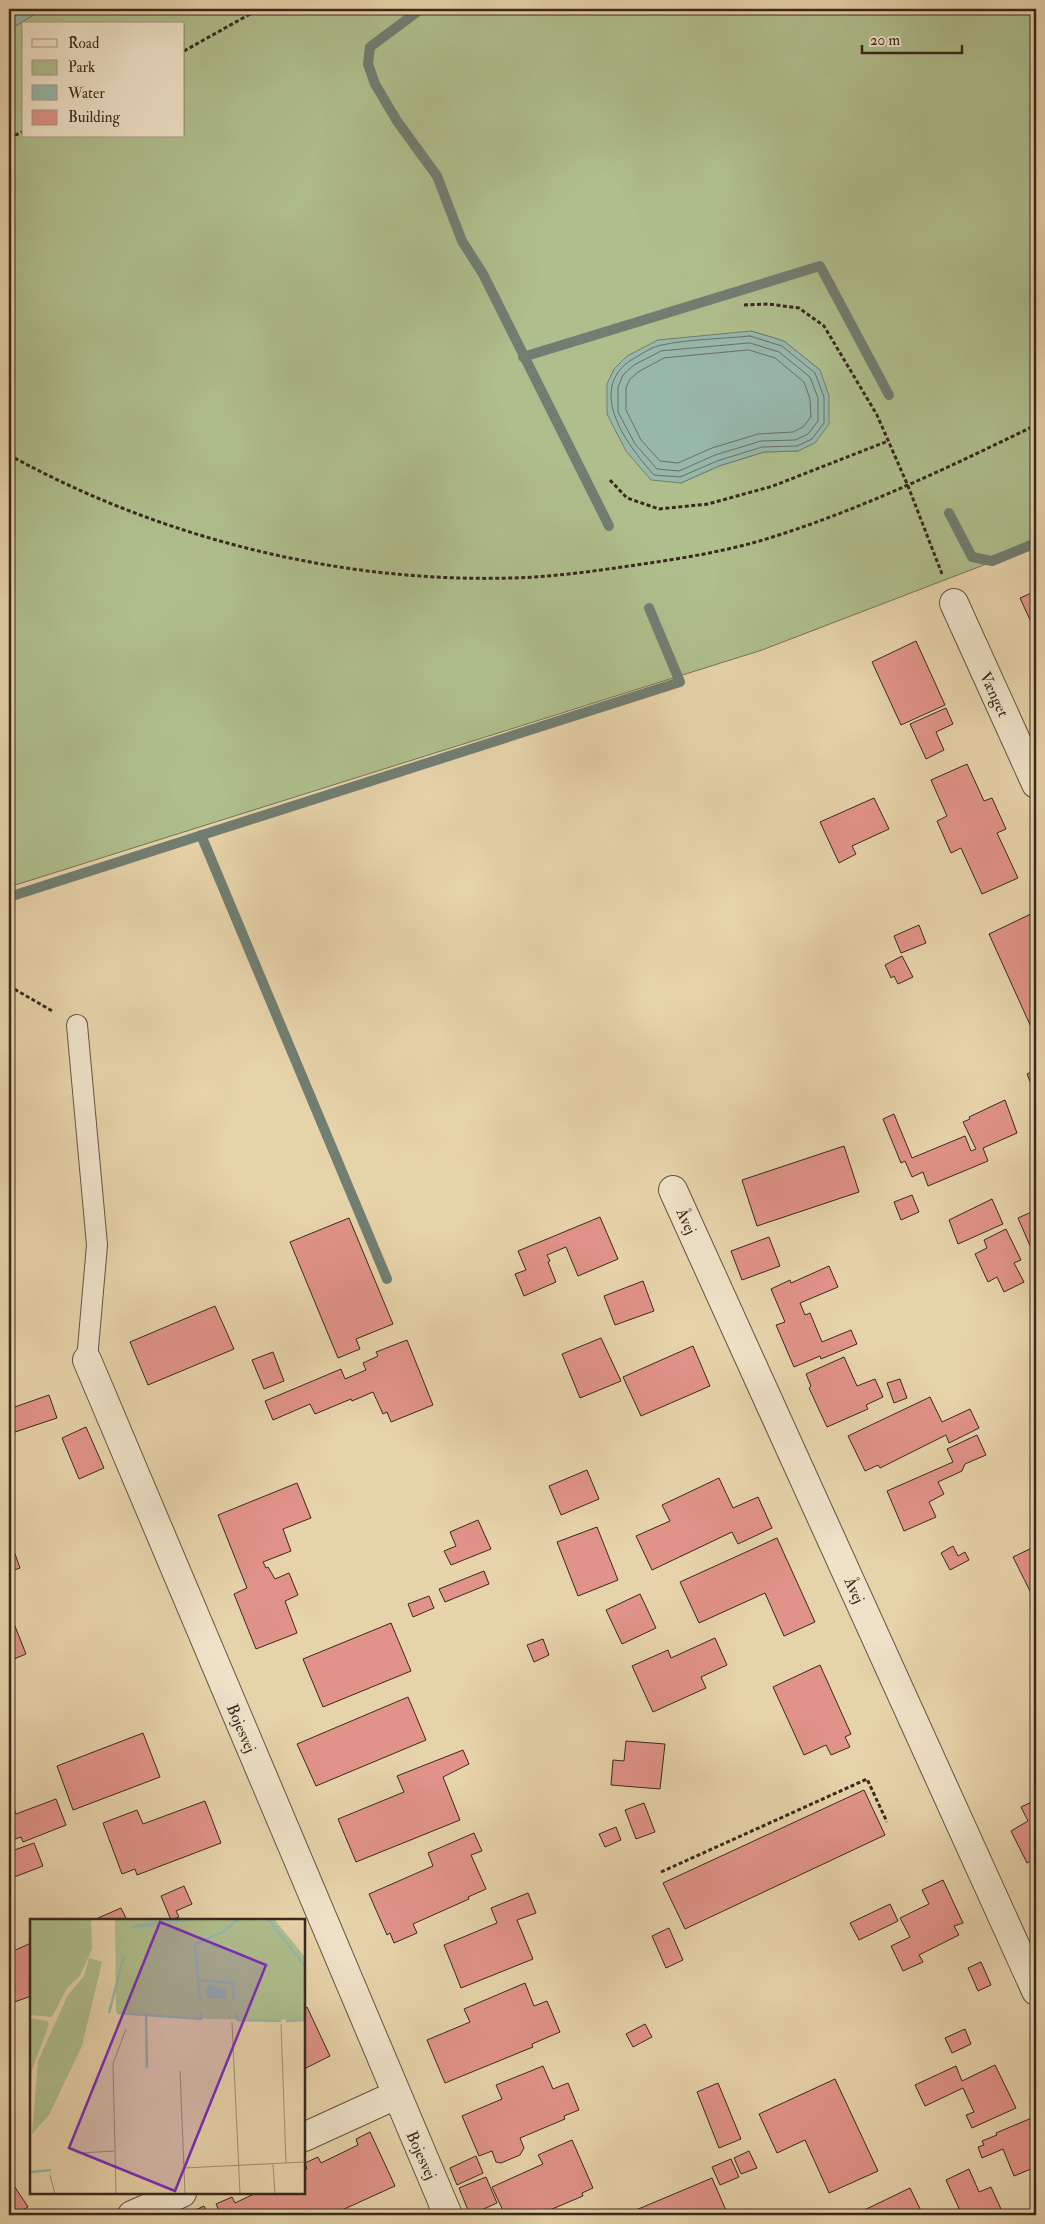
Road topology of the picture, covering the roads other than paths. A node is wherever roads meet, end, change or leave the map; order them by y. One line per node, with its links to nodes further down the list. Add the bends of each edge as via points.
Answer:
1 (954, 603): 2 (street, Vænget)
2 (1036, 784)
3 (77, 1025): 5 (lane, via 97,1245)
4 (673, 1190): 6 (street, Åvej)
5 (87, 1360): 7 (street, Bojesvej)
6 (1036, 1991)
7 (396, 2095): 8 (street); 11 (street, Bojesvej)
8 (305, 2137)
9 (180, 2194): 10 (street)
10 (132, 2215)
11 (448, 2215)

